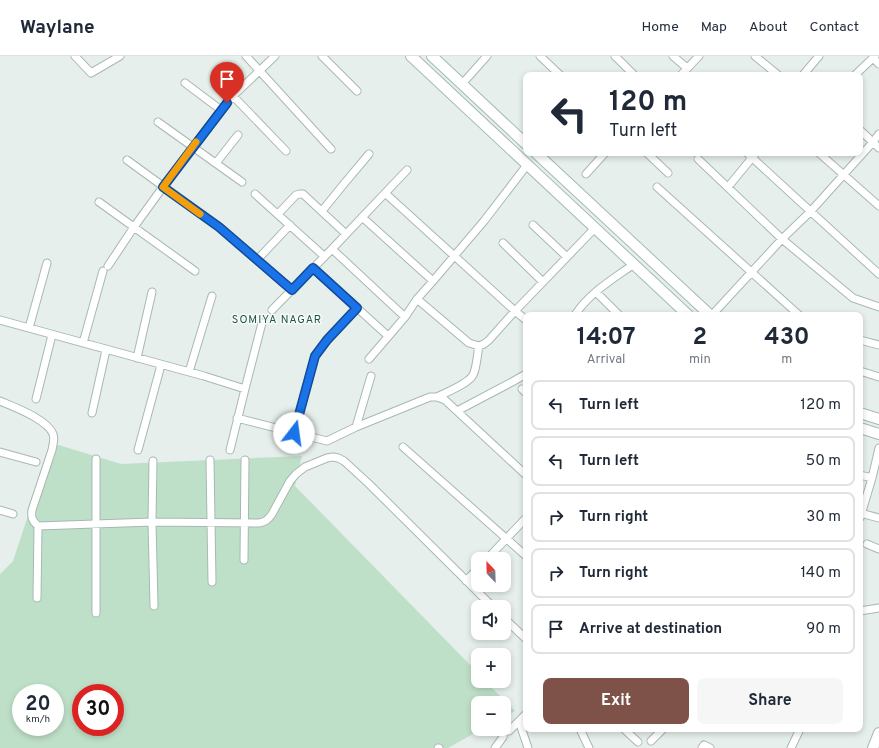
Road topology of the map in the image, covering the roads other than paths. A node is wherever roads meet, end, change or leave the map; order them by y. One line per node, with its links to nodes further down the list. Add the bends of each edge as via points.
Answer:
1 (75, 56): 2 (street, via 91,73)
2 (120, 56)
3 (246, 56): 18 (street)
4 (275, 56): 18 (street)
5 (322, 56): 27 (street)
6 (411, 56): 52 (main road)
7 (432, 56): 26 (main road)
8 (487, 56): 26 (street)
9 (540, 56): 19 (street)
10 (615, 56): 20 (street)
11 (673, 56): 17 (street)
12 (699, 56): 17 (street)
13 (755, 56): 22 (street)
14 (819, 56): 23 (street)
15 (874, 57): 16 (street); 24 (street)
16 (879, 64)
17 (687, 68): 21 (street)
18 (259, 70): 28 (street); 38 (street)
19 (557, 72)
20 (631, 72)
21 (684, 72)
22 (774, 72)
23 (806, 72)
24 (858, 72)
25 (185, 83): 29 (street)
26 (462, 84): 34 (main road)
27 (357, 91)
28 (233, 96): 29 (street); 39 (street)
29 (221, 110): 36 (street)
30 (158, 122): 36 (street)
31 (863, 133): 35 (street)
32 (879, 134): 35 (street)
33 (238, 135): 51 (street)
34 (523, 141)
35 (873, 142): 37 (street); 40 (street)
36 (193, 146): 51 (street); 58 (street)
37 (879, 148)
38 (331, 149)
39 (286, 151)
40 (863, 153)
41 (369, 154): 65 (street)
42 (539, 156): 101 (main road)
43 (602, 156): 55 (street)
44 (650, 156): 54 (street)
45 (751, 156): 60 (street)
46 (753, 156): 66 (street)
47 (822, 156): 56 (street)
48 (861, 156): 56 (street)
49 (698, 159): 60 (street)
50 (127, 160): 58 (street)
51 (216, 163): 57 (street)
52 (527, 165): 72 (main road); 78 (street)
53 (407, 170): 61 (street)
54 (668, 172)
55 (586, 174)
56 (844, 175): 64 (street); 66 (street)
57 (242, 182)
58 (163, 187): 71 (street); 80 (street, via 219,227)
59 (657, 187): 85 (street)
60 (728, 187): 74 (street)
61 (384, 193): 68 (street); 78 (street)
62 (255, 194): 67 (street)
63 (99, 202): 71 (street)
64 (879, 206)
65 (322, 211): 67 (street, via 306,196 300,194); 73 (street)
66 (811, 211): 74 (street); 86 (street)
67 (278, 214): 69 (street)
68 (362, 217): 73 (street); 87 (street)
69 (290, 225): 77 (street); 80 (street)
70 (533, 225): 79 (street)
71 (134, 227): 84 (street); 112 (street, via 105,268)
72 (595, 228): 79 (street); 82 (main road)
73 (346, 234): 76 (street)
74 (782, 239): 85 (street); 94 (street, via 853,298)
75 (503, 243): 88 (street)
76 (332, 249): 77 (street); 104 (street)
77 (324, 256): 83 (street)
78 (454, 257): 87 (street); 97 (street)
79 (567, 257): 88 (street)
80 (257, 260): 89 (street)
81 (47, 263): 108 (street)
82 (634, 264): 91 (street); 100 (main road)
83 (313, 268): 89 (street); 95 (street)
84 (195, 271)
85 (752, 272): 102 (street); 103 (street)
86 (879, 274)
87 (433, 281): 93 (street)
88 (543, 282): 97 (street)
89 (292, 290): 96 (street)
90 (152, 292): 116 (street)
91 (596, 292): 98 (street); 99 (street)
92 (212, 296): 119 (street)
93 (417, 299): 104 (street); 114 (street, via 470,343)
94 (879, 307)
95 (357, 308): 110 (street); 135 (street, via 315,356)
96 (272, 310)
97 (515, 311): 105 (street); 114 (street, via 490,340)
98 (577, 312)
99 (616, 312)
100 (685, 312)
101 (708, 312)
102 (714, 312)
103 (796, 312)
104 (405, 317): 110 (street)
105 (523, 318)
106 (0, 322): 108 (street)
107 (262, 323): 124 (street)
108 (29, 328): 109 (street)
109 (52, 335): 112 (street); 126 (street)
110 (388, 336): 117 (street)
111 (863, 341): 113 (street)
112 (83, 343): 115 (street)
113 (879, 345)
114 (479, 346): 125 (street, via 470,378)
115 (106, 350): 116 (street); 129 (street)
116 (137, 358): 118 (street)
117 (369, 359)
118 (162, 365): 119 (street); 139 (street)
119 (189, 372): 124 (street)
120 (863, 372): 123 (street)
121 (371, 376): 133 (street)
122 (523, 376): 128 (street)
123 (879, 377)
124 (245, 388): 131 (street)
125 (437, 397): 128 (street, via 445,400); 133 (street, via 430,397)
126 (36, 400)
127 (0, 401): 160 (street, via 36,418 53,434 52,450 31,516)
128 (457, 411): 147 (street)
129 (92, 413)
130 (863, 414): 132 (main road)
131 (237, 418): 135 (street); 140 (street)
132 (879, 419)
133 (356, 427): 135 (street, via 327,441)
134 (863, 429): 136 (main road)
135 (294, 433)
136 (879, 434)
137 (403, 447): 161 (street)
138 (879, 448): 149 (street)
139 (138, 450)
140 (230, 450)
141 (0, 452): 146 (street)
142 (96, 459): 159 (street)
143 (210, 460): 157 (street)
144 (245, 460): 158 (street)
145 (153, 461): 156 (street)
146 (36, 462)
147 (523, 472)
148 (863, 476): 149 (street)
149 (872, 478): 150 (street)
150 (863, 506)
151 (0, 510): 152 (street)
152 (13, 514)
153 (863, 515): 154 (street)
154 (879, 518)
155 (523, 521): 161 (street)
156 (152, 522): 157 (street); 159 (street); 172 (street)
157 (211, 522): 158 (street); 169 (street)
158 (244, 522): 166 (street); 168 (street, via 264,522 272,514 296,474 305,467 327,458 338,458 368,483)
159 (96, 524): 160 (street); 175 (street)
160 (38, 526): 170 (street)
161 (506, 538): 164 (street); 165 (street)
162 (867, 544): 163 (street)
163 (879, 549)
164 (493, 552)
165 (523, 553)
166 (244, 560)
167 (471, 576): 168 (street)
168 (466, 581): 171 (street)
169 (212, 582)
170 (37, 598)
171 (486, 600)
172 (154, 606)
173 (879, 608): 174 (street)
174 (863, 611)
175 (96, 614)
176 (511, 625): 177 (street)
177 (523, 636)
178 (523, 717): 179 (street)
179 (519, 721): 180 (street); 190 (street)
180 (511, 730)
181 (581, 732): 191 (street)
182 (627, 732): 188 (street)
183 (660, 732): 187 (street)
184 (799, 732): 194 (street)
185 (879, 733): 195 (main road)
186 (503, 737): 189 (street)
187 (651, 741)
188 (638, 742)
189 (495, 748)
190 (528, 748)
191 (589, 748)
192 (702, 748): 193 (street, via 704,745)
193 (710, 748)
194 (791, 748)
195 (873, 748)

